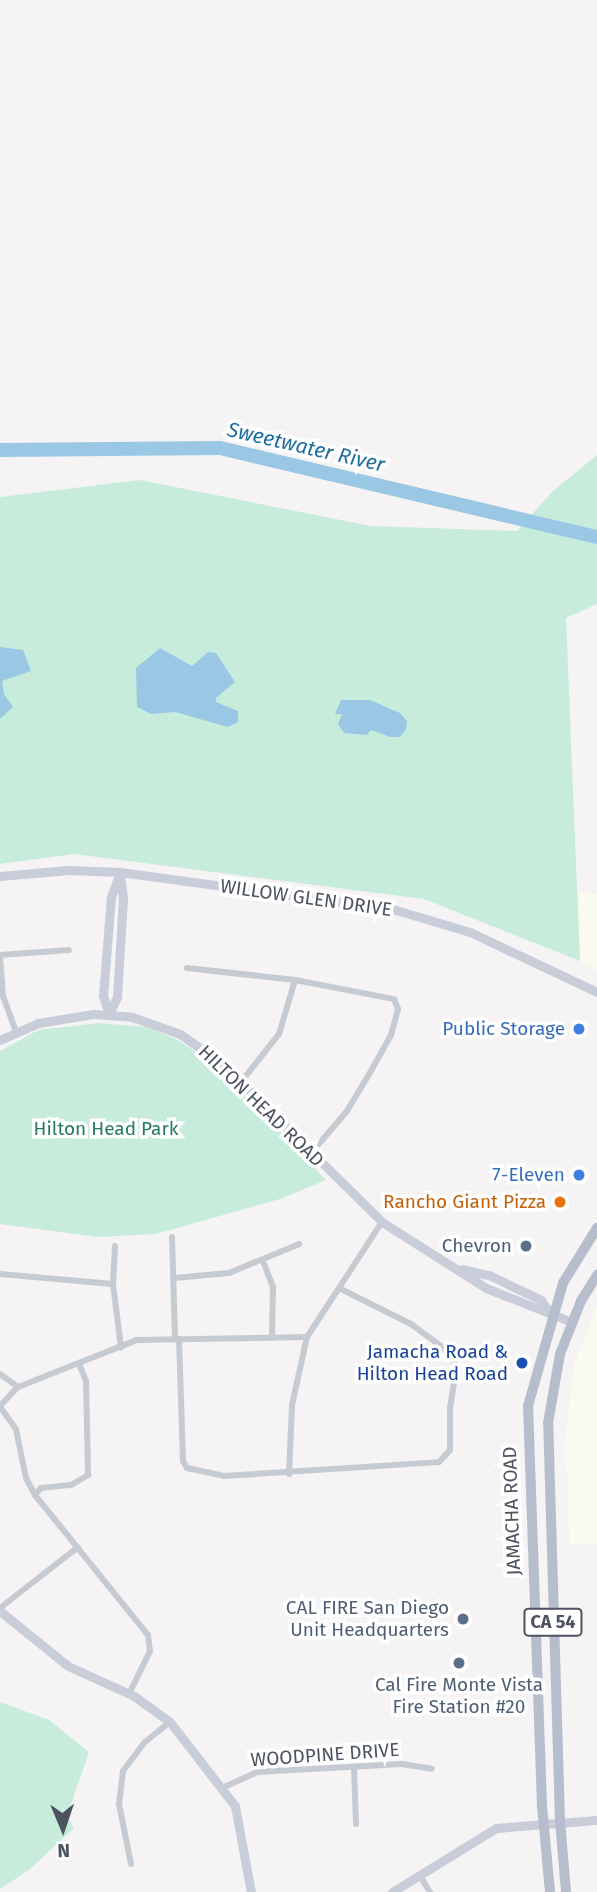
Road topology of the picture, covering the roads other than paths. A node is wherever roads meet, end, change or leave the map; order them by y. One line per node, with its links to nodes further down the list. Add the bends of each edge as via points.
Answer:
1 (120, 872): 2 (street, WILLOW GLEN DRIVE, via 69,870); 7 (street, WILLOW GLEN DRIVE, via 416,915 470,932); 8 (street, via 111,897 103,996)
2 (0, 876)
3 (69, 950): 4 (street)
4 (0, 956): 9 (street, via 3,996)
5 (187, 968): 6 (street)
6 (295, 980): 11 (street, via 279,1034); 12 (street, via 386,995 398,1009 391,1035 347,1111)
7 (597, 992)
8 (109, 1014): 9 (street, HILTON HEAD ROAD, via 61,1017); 11 (street, HILTON HEAD ROAD, via 147,1021 180,1034)
9 (16, 1031): 10 (street, HILTON HEAD ROAD)
10 (0, 1040)
11 (242, 1082): 12 (street, HILTON HEAD ROAD)
12 (311, 1153): 13 (street, HILTON HEAD ROAD)
13 (382, 1222): 23 (street); 24 (street, HILTON HEAD ROAD, via 486,1288)
14 (597, 1228): 24 (main road, JAMACHA ROAD / CA 54, via 563,1283)
15 (172, 1237): 21 (street)
16 (299, 1244): 18 (street)
17 (115, 1246): 22 (street)
18 (262, 1261): 21 (street, via 229,1273); 27 (street, via 273,1287)
19 (0, 1274): 22 (street)
20 (597, 1275): 25 (main road, JAMACHA ROAD / CA 54)
21 (174, 1278): 28 (street)
22 (113, 1284): 29 (street)
23 (341, 1289): 26 (street); 34 (street, via 411,1324 453,1355 456,1371 450,1450 439,1462)
24 (551, 1315): 25 (street, HILTON HEAD ROAD); 45 (main road, JAMACHA ROAD / CA 54, via 528,1406 526,1434)
25 (572, 1322): 44 (main road, JAMACHA ROAD / CA 54, via 548,1423)
26 (307, 1337): 27 (street); 34 (street, via 295,1382)
27 (272, 1338): 28 (street)
28 (177, 1339): 29 (street, via 137,1340); 34 (street, via 187,1468 224,1476)
29 (121, 1347): 30 (street)
30 (79, 1364): 32 (street); 35 (street, via 86,1381 88,1475 71,1485 41,1488)
31 (0, 1374): 32 (street)
32 (18, 1387): 33 (street)
33 (0, 1406): 35 (street, via 16,1429 26,1478)
34 (289, 1474)
35 (35, 1495): 36 (street)
36 (78, 1548): 37 (street); 38 (street, via 148,1635 150,1651)
37 (0, 1610): 38 (street, via 68,1666)
38 (129, 1694): 39 (street)
39 (170, 1722): 42 (street); 47 (street, via 145,1742 122,1771 119,1804)
40 (354, 1767): 41 (street, WOODPINE DRIVE, via 402,1764); 42 (street, WOODPINE DRIVE, via 257,1772); 46 (street)
41 (432, 1769)
42 (224, 1787): 49 (street, via 246,1847)
43 (597, 1820): 44 (street)
44 (559, 1821): 45 (street); 53 (main road, JAMACHA ROAD / CA 54)
45 (542, 1823): 48 (street, via 496,1828 479,1835); 52 (main road, JAMACHA ROAD / CA 54)
46 (356, 1824)
47 (131, 1864)
48 (420, 1876): 50 (street); 51 (street)
49 (251, 1892)
50 (392, 1892)
51 (430, 1892)
52 (550, 1892)
53 (566, 1892)

